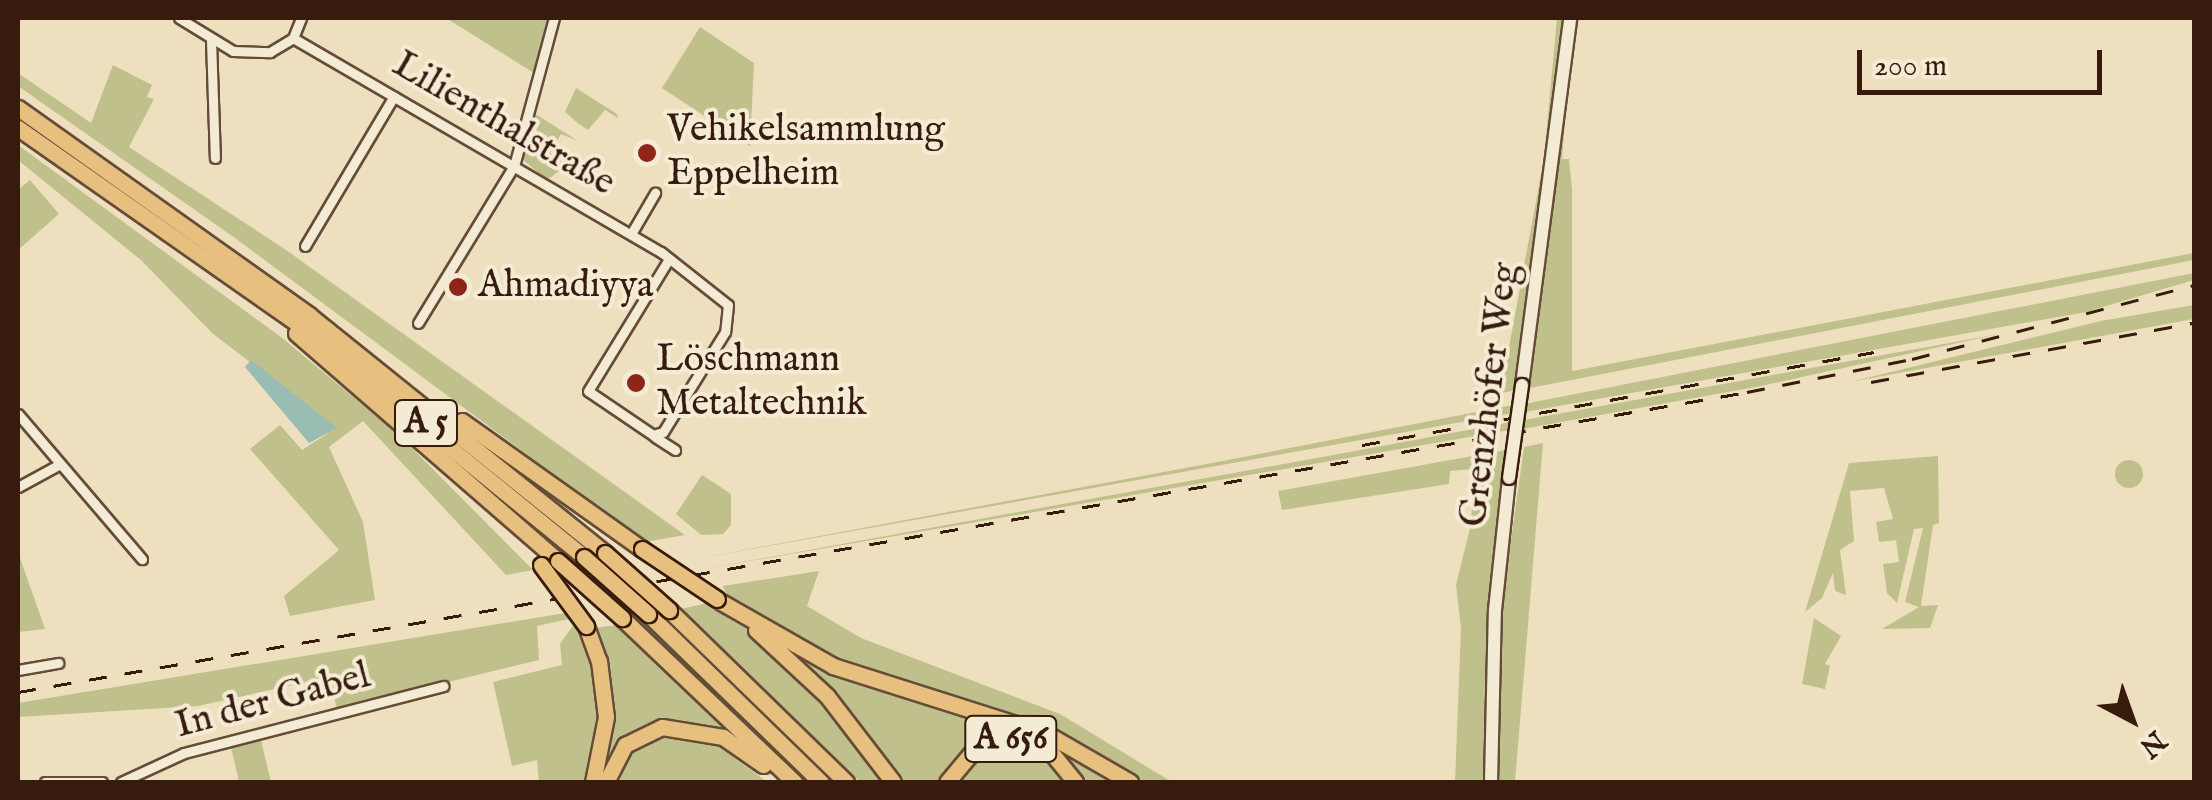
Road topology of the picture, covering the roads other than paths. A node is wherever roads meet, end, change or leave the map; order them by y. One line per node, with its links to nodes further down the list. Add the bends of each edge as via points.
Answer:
1 (179, 18): 6 (street)
2 (302, 18): 5 (street)
3 (554, 18): 11 (street)
4 (1570, 18): 43 (main road, Grenzhöfer Weg, bridge, via 1495,610)
5 (293, 38): 6 (street, via 253,54); 7 (street, Lilienthalstraße)
6 (211, 40): 10 (street)
7 (394, 96): 11 (street, Lilienthalstraße); 14 (street)
8 (18, 108): 18 (highway, A 5)
9 (18, 128): 16 (highway, A 5)
10 (215, 158)
11 (514, 166): 13 (street, Lilienthalstraße); 17 (street)
12 (655, 193): 13 (street, Lilienthalstraße)
13 (631, 234): 15 (street, Lilienthalstraße)
14 (304, 246)
15 (667, 262): 20 (street, via 588,391); 20 (street, Lilienthalstraße, via 731,313 664,430)
16 (262, 298): 24 (highway); 37 (highway, A 5, bridge, via 430,426 584,556)
17 (418, 324)
18 (407, 389): 26 (highway, A 5, bridge, via 428,396); 38 (highway, A 5, bridge, via 605,553)
19 (18, 414): 22 (street)
20 (653, 435): 21 (street)
21 (675, 450)
22 (60, 464): 23 (street); 25 (street)
23 (18, 487)
24 (479, 497): 33 (highway, bridge, via 586,626 599,661 606,717); 36 (highway, bridge, via 622,618)
25 (142, 560)
26 (719, 600): 39 (highway, A 5, via 827,696); 42 (highway, A 5, via 833,666 1047,734)
27 (58, 663): 28 (street)
28 (18, 670)
29 (444, 686): 32 (street, In der Gabel, via 184,753)
30 (48, 782): 31 (street)
31 (102, 782)
32 (121, 782)
33 (592, 782)
34 (606, 782): 35 (highway, via 626,745 671,726 723,737)
35 (786, 782)
36 (794, 782)
37 (822, 782)
38 (846, 782)
39 (893, 782)
40 (948, 782): 41 (highway, A 656, via 972,751 1006,739 1045,748)
41 (1075, 782)
42 (1130, 782)
43 (1492, 782)

